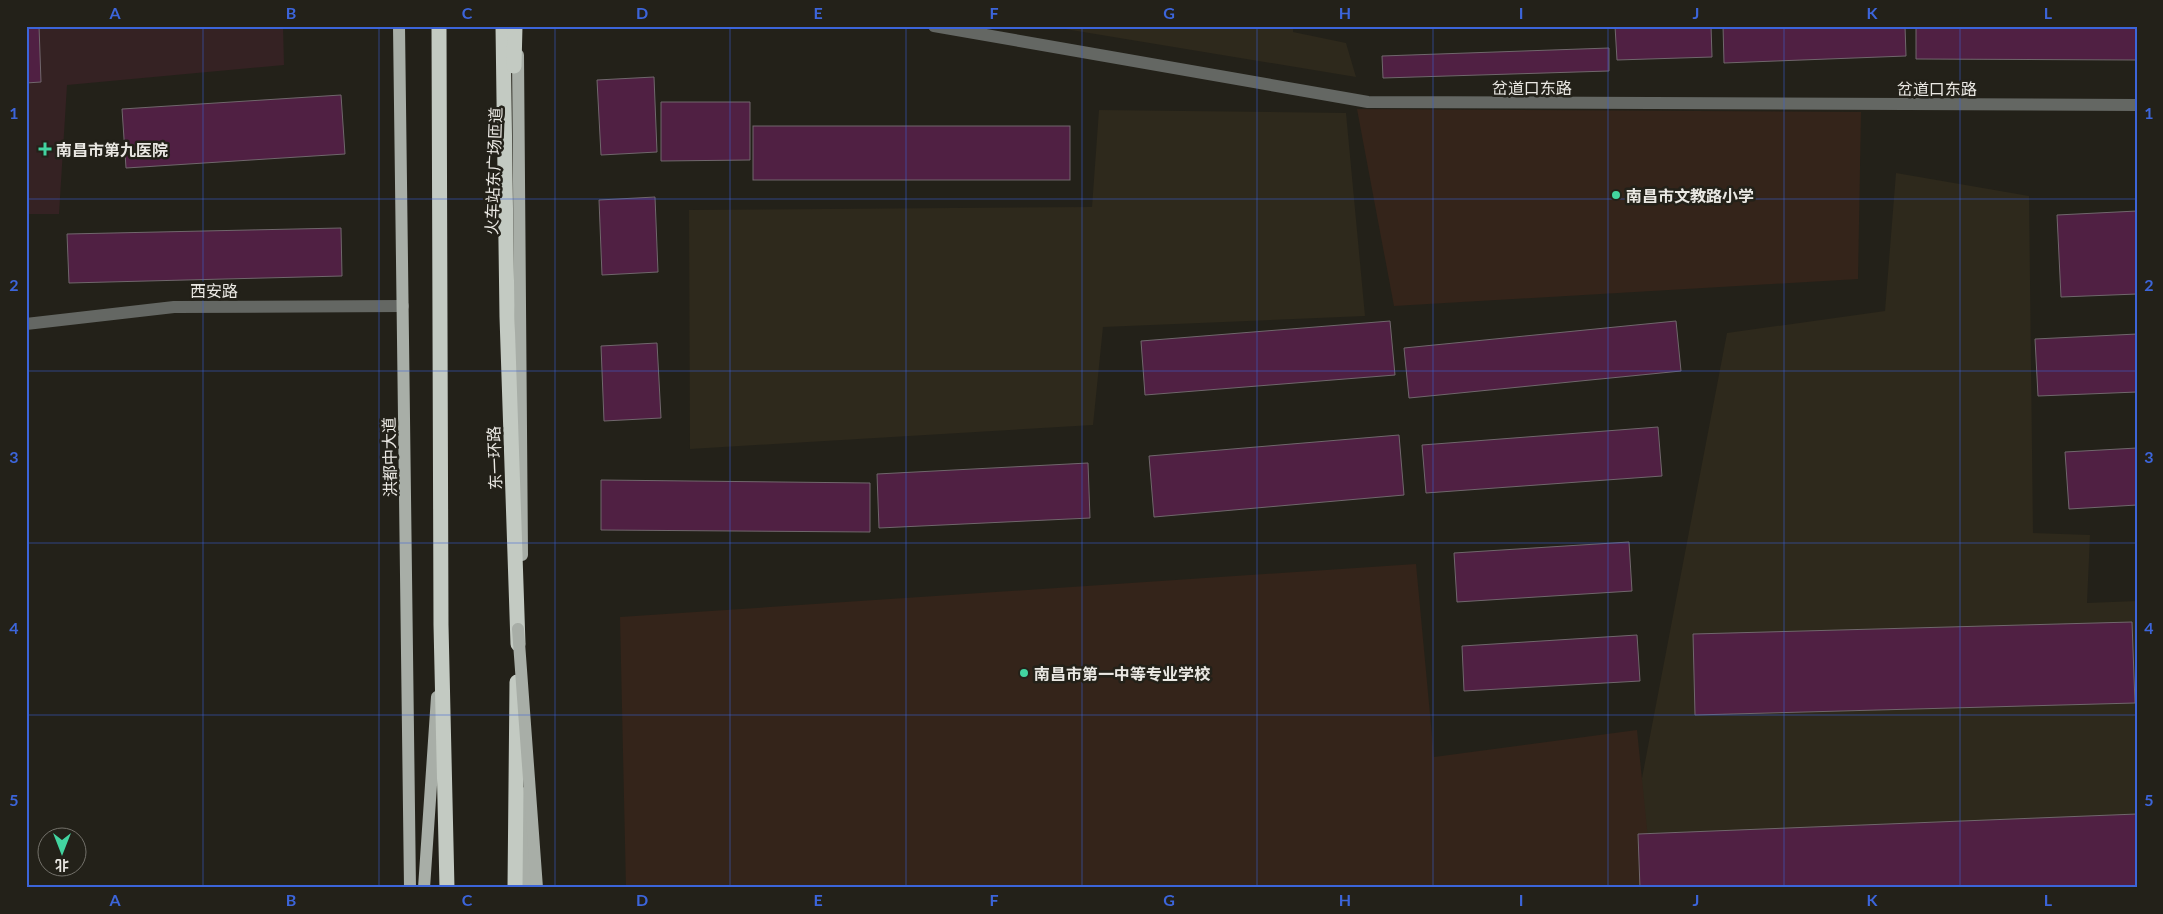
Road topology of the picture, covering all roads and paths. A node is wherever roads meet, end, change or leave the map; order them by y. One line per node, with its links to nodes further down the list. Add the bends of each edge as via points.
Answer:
1 (399, 26): 7 (main road, 洪都中大道)
2 (439, 26): 10 (highway)
3 (503, 26): 8 (highway, 东一环路)
4 (516, 26): 8 (highway, 火车站东广场匝道); 16 (main road)
5 (934, 26): 6 (street, 岔道口东路, via 1368,102)
6 (2137, 105)
7 (403, 306): 9 (street, 西安路, via 174,307); 12 (main road, 洪都中大道)
8 (506, 317): 11 (highway, 东一环路)
9 (26, 324)
10 (441, 625): 13 (main road); 14 (highway)
11 (518, 629): 15 (highway, 东一环路, bridge); 17 (main road, bridge)
12 (410, 888)
13 (424, 888)
14 (448, 888)
15 (515, 888)
16 (526, 888)
17 (537, 888)

